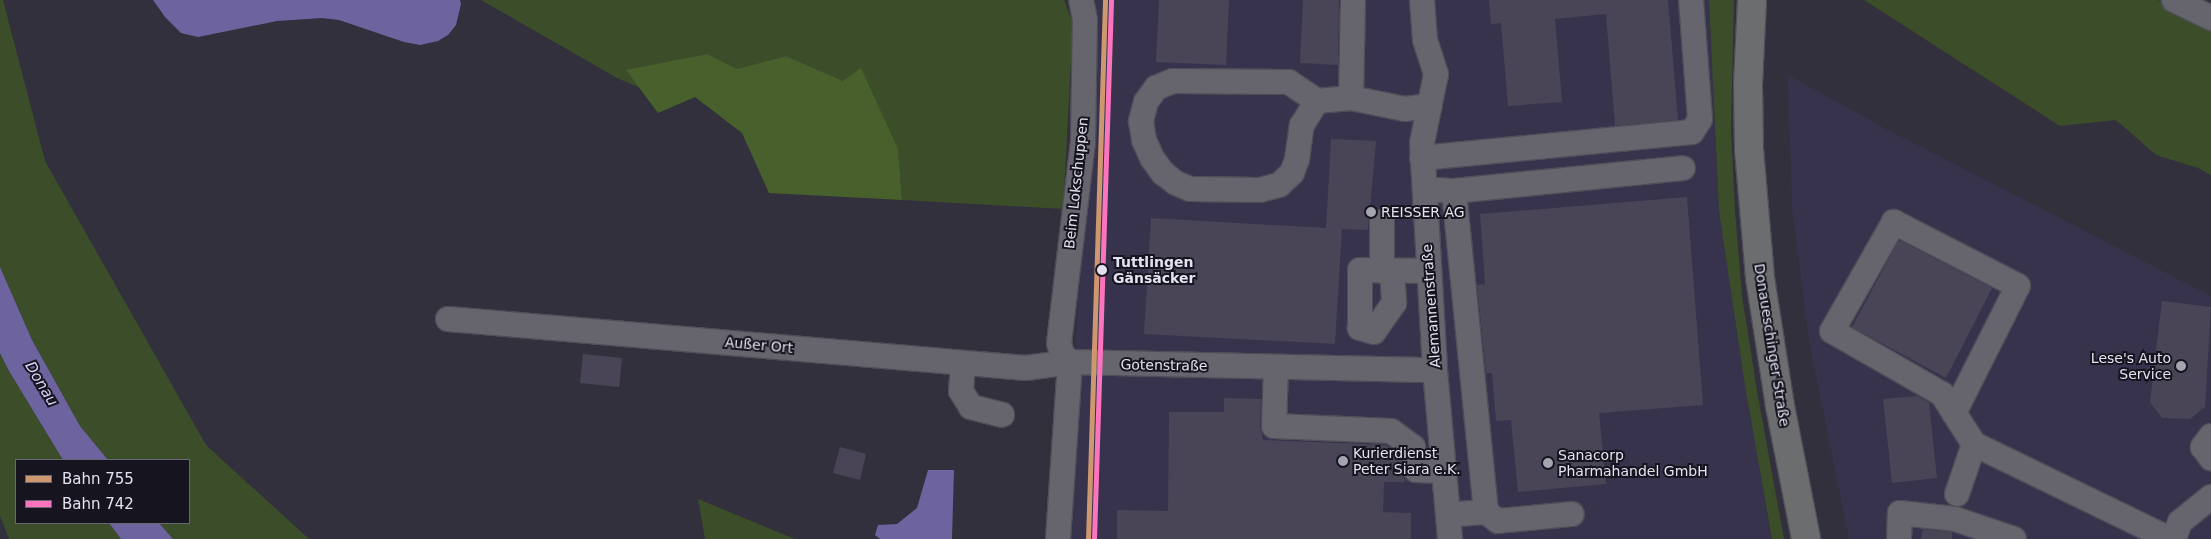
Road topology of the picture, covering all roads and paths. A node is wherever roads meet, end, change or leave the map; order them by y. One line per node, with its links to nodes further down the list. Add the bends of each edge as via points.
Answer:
1 (1081, 0): 18 (street, Beim Lokschuppen, via 1085,20 1083,142 1059,343 1062,354)
2 (1353, 0): 8 (street)
3 (1422, 0): 10 (street, Alemannenstraße, via 1425,40 1436,74)
4 (1691, 0): 11 (street, via 1700,119 1692,132)
5 (1752, 0): 35 (main road, Donaueschinger Straße, via 1749,149 1760,278 1780,406)
6 (2174, 0): 7 (street)
7 (2211, 18)
8 (1351, 98): 9 (street); 10 (street, via 1405,109)
9 (1317, 101): 9 (street, via 1302,125 1298,159 1292,173 1279,185 1260,190 1190,189 1176,183 1152,158 1144,140 1141,121 1146,102 1156,88 1173,80 1290,82)
10 (1430, 106): 11 (street, Alemannenstraße)
11 (1422, 158): 13 (street, Alemannenstraße)
12 (1684, 168): 14 (street)
13 (1424, 188): 14 (street); 16 (street, Alemannenstraße)
14 (1454, 191): 30 (street)
15 (1382, 222): 16 (street, via 1387,271)
16 (1429, 271): 21 (street, Alemannenstraße)
17 (448, 318): 19 (street, Außer Ort)
18 (1070, 362): 19 (street, Außer Ort, via 1026,368); 20 (street, Gotenstraße); 33 (street)
19 (963, 363): 23 (street, via 962,391 971,406)
20 (1276, 368): 21 (street, Gotenstraße); 27 (street, via 1274,426 1391,430 1413,447 1416,470)
21 (1435, 370): 27 (street, Alemannenstraße)
22 (1954, 413): 22 (street, via 1942,394 1832,331 1894,222 2018,286); 25 (street)
23 (1002, 415)
24 (2211, 436): 26 (street, via 2203,447)
25 (1974, 444): 28 (street); 38 (street)
26 (2211, 458)
27 (1444, 471): 32 (street, Alemannenstraße)
28 (1957, 494)
29 (2211, 497): 39 (street, via 2180,522)
30 (1486, 512): 31 (street, via 1498,521); 32 (street)
31 (1572, 514)
32 (1448, 515): 34 (street, Alemannenstraße)
33 (1058, 539)
34 (1450, 539)
35 (1806, 539)
36 (1899, 539): 37 (street, via 1900,514 1955,519)
37 (2014, 539)
38 (2170, 539)
39 (2174, 539)

